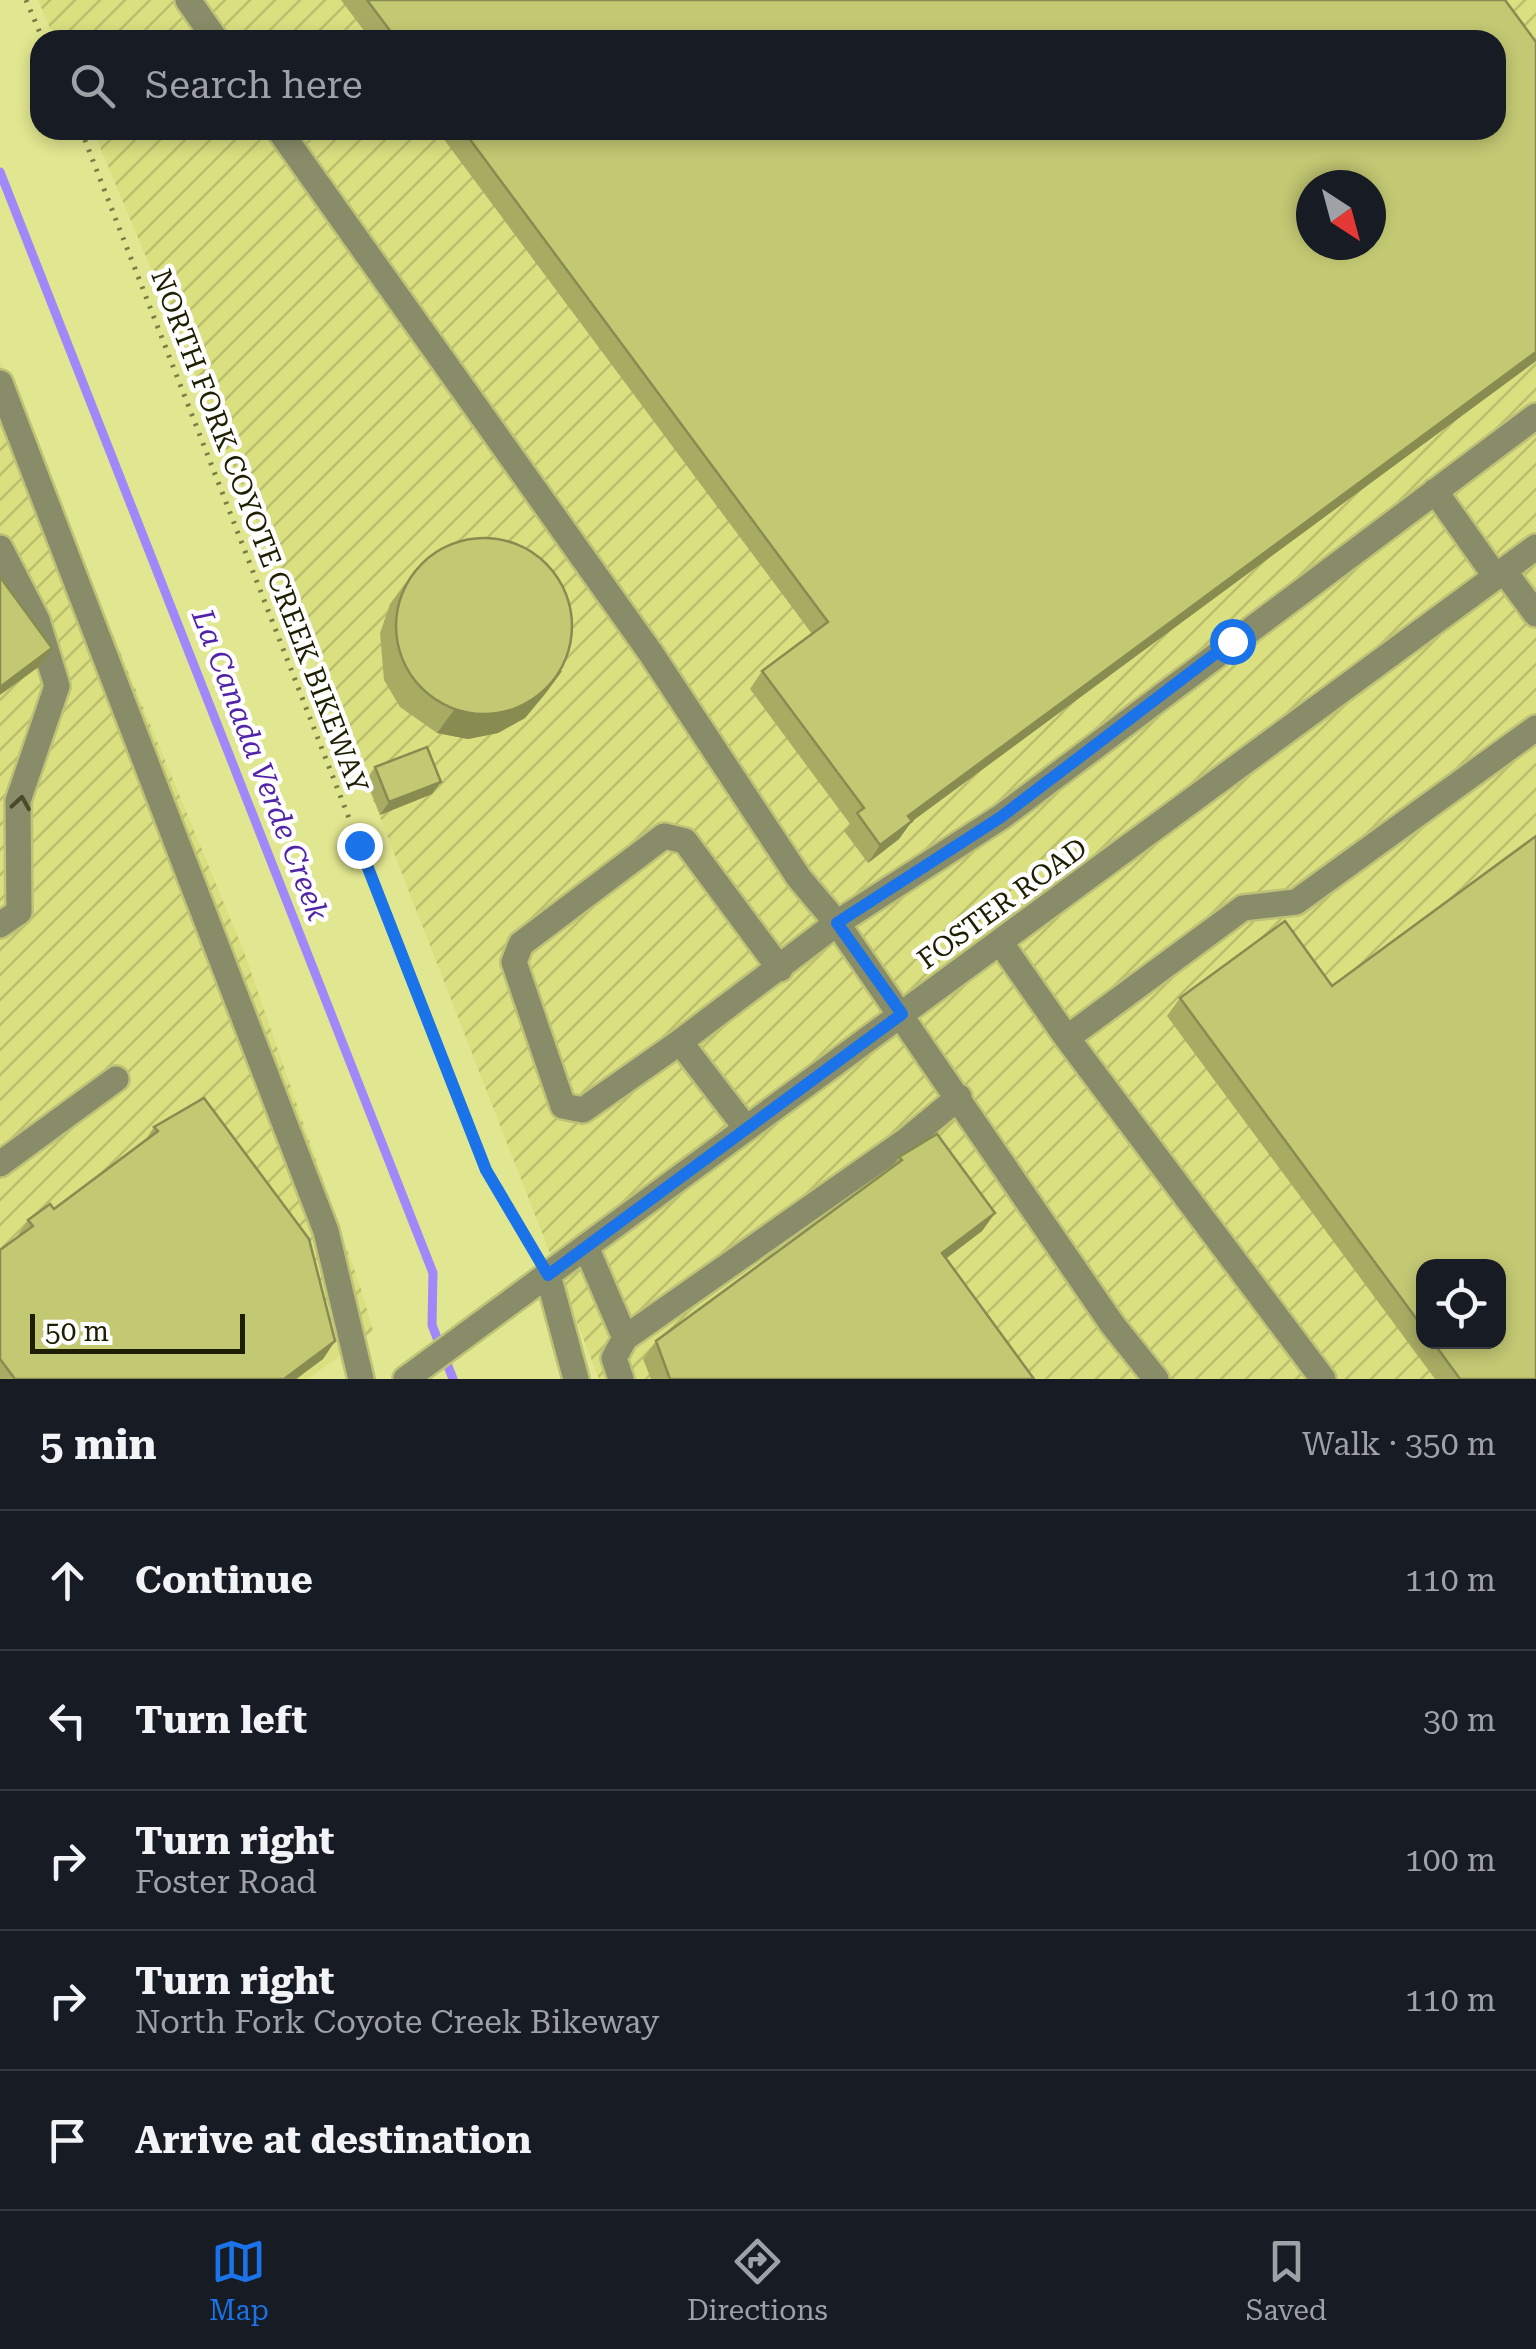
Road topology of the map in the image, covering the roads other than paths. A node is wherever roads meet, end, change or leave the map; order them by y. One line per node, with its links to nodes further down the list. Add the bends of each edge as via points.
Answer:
1 (188, 0): 2 (street)
2 (209, 30)
3 (286, 140): 12 (street, via 650,652 799,878)
4 (0, 382): 26 (street, via 326,1231)
5 (1536, 416): 6 (street)
6 (1435, 491): 9 (street); 12 (street, via 1001,817)
7 (1536, 547): 9 (street, FOSTER ROAD)
8 (0, 548): 13 (street, one-way to 8, via 18,912 18,801 58,686 37,620)
9 (1500, 574): 10 (street); 14 (street, FOSTER ROAD)
10 (1536, 614)
11 (1536, 728): 17 (street, via 1296,902 1243,908)
12 (837, 923): 15 (street); 16 (street)
13 (0, 925)
14 (1000, 942): 16 (street, FOSTER ROAD); 17 (street)
15 (780, 969): 18 (street); 18 (street, via 685,840 664,836 521,944 514,962 563,1106 582,1110)
16 (902, 1014): 20 (street); 21 (street, FOSTER ROAD)
17 (1067, 1038): 31 (street)
18 (680, 1042): 21 (street)
19 (116, 1079): 22 (street)
20 (959, 1096): 25 (street, via 907,1140); 30 (street)
21 (746, 1128): 23 (street, FOSTER ROAD)
22 (0, 1164)
23 (586, 1246): 24 (street, FOSTER ROAD); 25 (street)
24 (540, 1281): 27 (street, FOSTER ROAD); 28 (street)
25 (625, 1338): 29 (street, via 614,1358)
26 (361, 1379)
27 (406, 1379)
28 (576, 1379)
29 (621, 1379)
30 (1156, 1379)
31 (1323, 1379)

